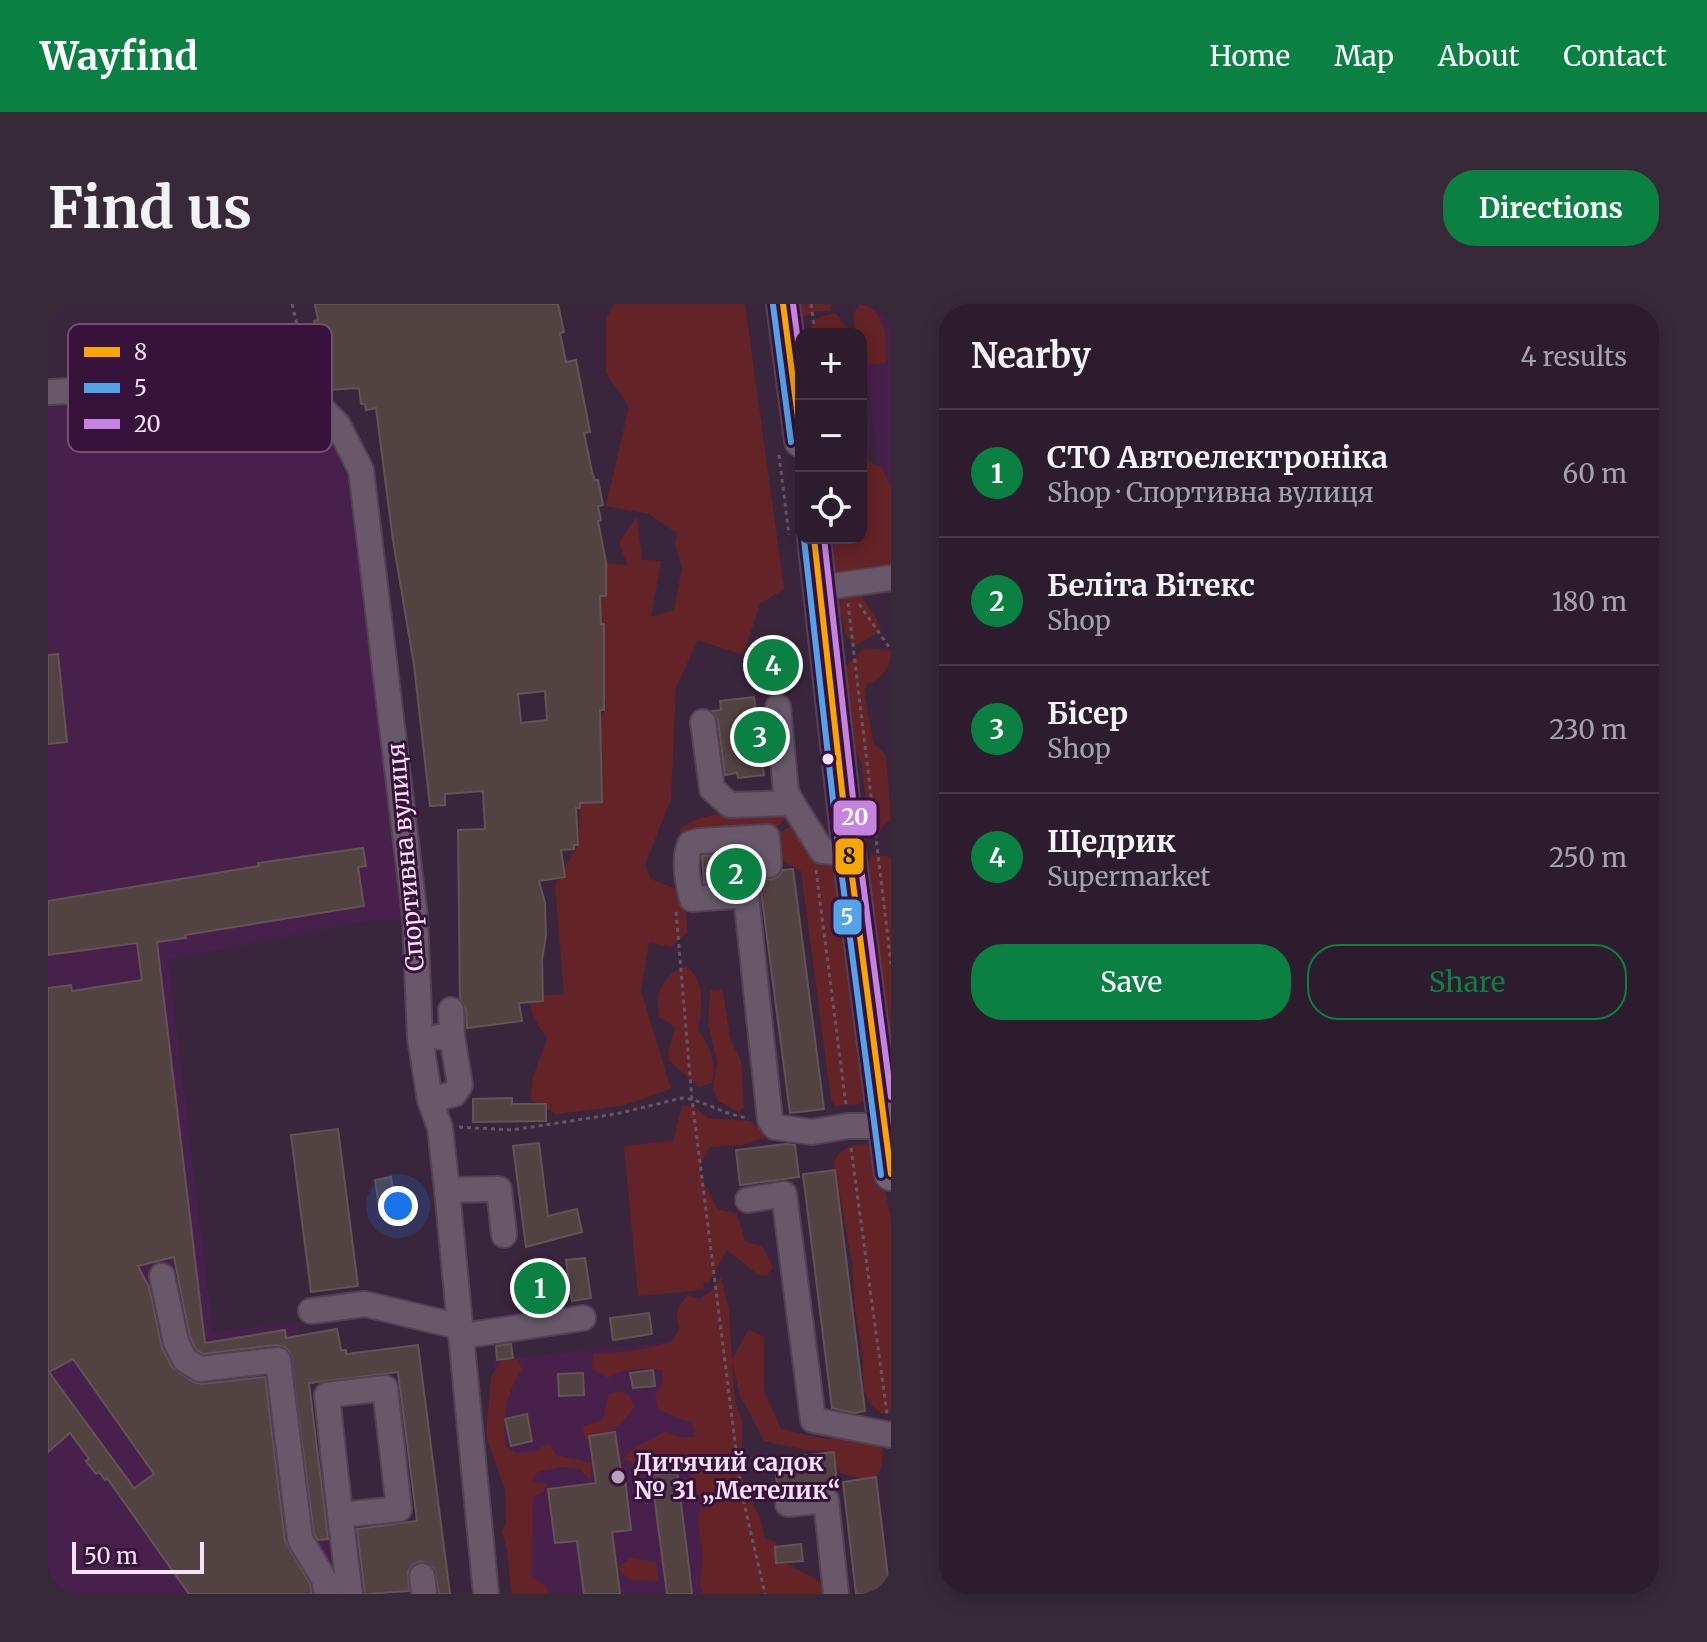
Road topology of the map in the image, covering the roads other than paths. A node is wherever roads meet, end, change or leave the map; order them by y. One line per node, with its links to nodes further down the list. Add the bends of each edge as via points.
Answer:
1 (783, 304): 4 (main road)
2 (68, 391): 3 (street, Спортивна вулиця)
3 (48, 392)
4 (796, 400)
5 (332, 419): 16 (street, Спортивна вулиця, via 361,470 415,917)
6 (816, 544): 8 (main road)
7 (891, 578): 8 (street)
8 (833, 586): 12 (main road)
9 (778, 707): 11 (street, via 786,792)
10 (703, 722): 11 (street, via 712,789 730,805)
11 (792, 803): 12 (street, via 822,851)
12 (849, 853): 17 (main road)
13 (769, 865): 19 (street, via 767,837 699,841 690,844 687,853 692,899 746,895 770,1120 775,1127 812,1132)
14 (451, 1010): 15 (street)
15 (452, 1036): 16 (street); 18 (street, via 460,1085 454,1094)
16 (420, 1038): 18 (street, Спортивна вулиця)
17 (885, 1077): 19 (main road)
18 (430, 1100): 21 (street, Спортивна вулиця, via 440,1128)
19 (885, 1126): 20 (main road)
20 (891, 1174)
21 (447, 1190): 23 (street, via 499,1189); 27 (street, Спортивна вулиця)
22 (748, 1200): 28 (street, via 784,1194 813,1420)
23 (504, 1235)
24 (162, 1276): 31 (street, via 185,1360 200,1369 278,1360 300,1539)
25 (311, 1311): 27 (street, via 365,1304)
26 (583, 1318): 27 (street)
27 (461, 1332): 33 (street, Спортивна вулиця)
28 (890, 1435)
29 (788, 1504): 34 (street, via 826,1500)
30 (340, 1515): 30 (street, via 399,1509 385,1388 327,1395); 32 (street)
31 (327, 1594)
32 (350, 1594)
33 (486, 1594)
34 (836, 1594)

